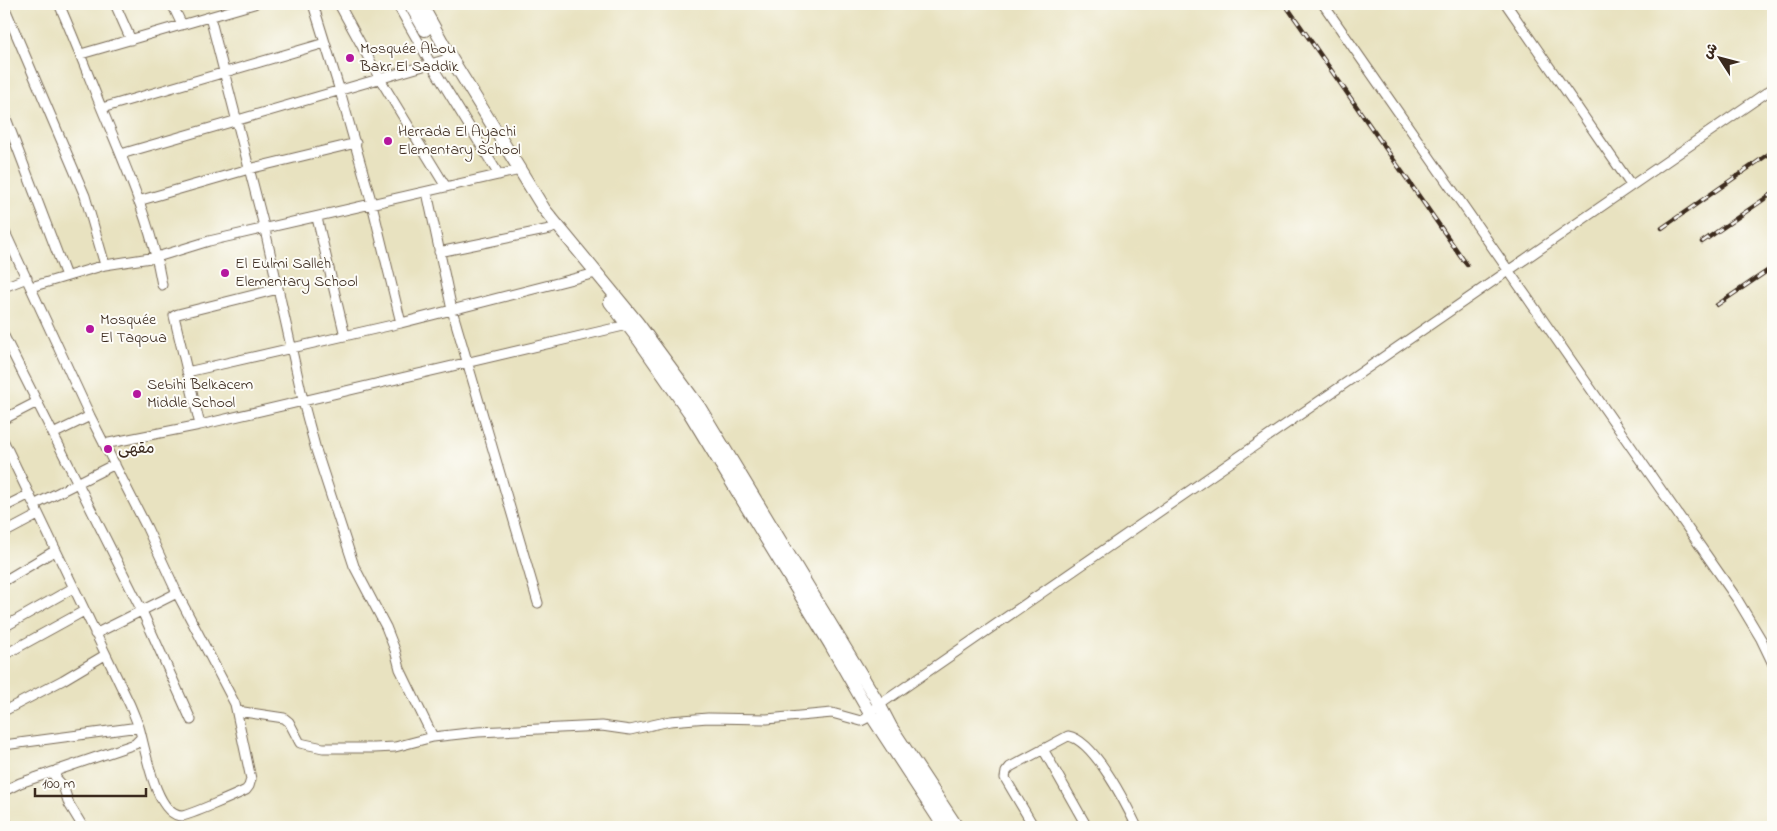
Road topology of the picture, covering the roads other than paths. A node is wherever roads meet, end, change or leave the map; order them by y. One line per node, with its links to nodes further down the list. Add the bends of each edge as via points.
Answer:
1 (59, 4): 18 (street)
2 (115, 4): 16 (street)
3 (172, 4): 15 (street)
4 (254, 4): 13 (street)
5 (313, 4): 17 (street)
6 (339, 4): 21 (street)
7 (397, 4): 19 (street)
8 (410, 4): 19 (main road)
9 (421, 4): 19 (main road)
10 (1323, 4): 44 (street)
11 (1506, 4): 32 (street)
12 (4, 6): 43 (street, via 85,196)
13 (231, 7): 14 (street)
14 (210, 17): 15 (street); 20 (street)
15 (182, 25): 16 (street)
16 (130, 40): 18 (street)
17 (325, 43): 20 (street); 23 (street)
18 (81, 54): 24 (street)
19 (442, 61): 21 (street); 30 (main road); 31 (street)
20 (224, 72): 24 (street); 26 (street)
21 (380, 79): 23 (street); 33 (street)
22 (1773, 88): 32 (street)
23 (340, 91): 26 (street); 27 (street)
24 (102, 108): 28 (street)
25 (4, 113): 46 (street)
26 (237, 120): 28 (street); 29 (street)
27 (356, 143): 29 (street); 36 (street)
28 (121, 154): 35 (street)
29 (249, 169): 35 (street); 40 (street)
30 (516, 172): 31 (street); 38 (main road)
31 (499, 175): 33 (street)
32 (1631, 186): 44 (street)
33 (446, 187): 34 (street)
34 (427, 192): 36 (street); 41 (street)
35 (138, 201): 42 (street)
36 (372, 204): 37 (street); 52 (street)
37 (317, 218): 40 (street); 55 (street)
38 (554, 228): 41 (street); 45 (main road)
39 (4, 230): 47 (street)
40 (264, 230): 42 (street); 50 (street)
41 (440, 252): 51 (street)
42 (157, 256): 43 (street); 48 (street)
43 (106, 265): 46 (street)
44 (1509, 271): 85 (street, via 1738,599); 86 (street)
45 (592, 274): 51 (street); 53 (main road)
46 (66, 276): 47 (street)
47 (29, 282): 49 (street); 61 (street)
48 (162, 284)
49 (4, 286)
50 (278, 289): 56 (street); 58 (street, via 176,315 174,318)
51 (452, 310): 52 (street); 57 (street)
52 (401, 323): 55 (street)
53 (632, 324): 57 (street); 86 (main road, via 700,408); 89 (main road, via 690,412)
54 (4, 336): 60 (street)
55 (345, 336): 56 (street)
56 (291, 349): 58 (street); 59 (street)
57 (467, 363): 59 (street); 78 (street)
58 (187, 372): 63 (street)
59 (303, 400): 63 (street); 92 (street, via 350,557 386,627 400,669)
60 (37, 402): 62 (street); 64 (street)
61 (90, 416): 64 (street); 66 (street)
62 (4, 419)
63 (200, 425): 66 (street)
64 (53, 434): 68 (street)
65 (4, 442): 69 (street)
66 (104, 444): 67 (street)
67 (115, 464): 68 (street); 77 (street)
68 (77, 483): 70 (street); 80 (street)
69 (28, 495): 70 (street); 71 (street)
70 (34, 504): 72 (street)
71 (4, 508)
72 (38, 515): 73 (street); 74 (street)
73 (4, 533)
74 (56, 550): 75 (street); 76 (street)
75 (4, 581)
76 (73, 588): 79 (street); 81 (street)
77 (177, 593): 80 (street); 87 (street)
78 (538, 603)
79 (84, 611): 82 (street); 84 (street)
80 (142, 611): 82 (street); 90 (street)
81 (4, 627)
82 (95, 634): 83 (street)
83 (105, 654): 88 (street); 91 (street)
84 (4, 655)
85 (1773, 664)
86 (879, 704): 89 (street); 102 (main road)
87 (237, 711): 92 (street, via 284,718 300,743 312,747 395,747); 93 (street, via 250,786 187,815 176,815 167,807 154,785)
88 (4, 712)
89 (870, 714): 92 (street, via 860,721 832,713 670,721 630,730 602,726); 101 (main road)
90 (191, 720)
91 (139, 727): 93 (street); 94 (street)
92 (433, 737)
93 (141, 738): 96 (street, via 135,744)
94 (4, 745)
95 (1044, 749): 103 (street, via 1010,767 1004,778); 104 (street); 105 (street, via 1068,736 1075,737 1091,752 1118,789)
96 (57, 770): 97 (street); 100 (street, via 56,777)
97 (4, 791)
98 (4, 816): 99 (street)
99 (8, 827)
100 (83, 827)
101 (944, 827)
102 (957, 827)
103 (1034, 827)
104 (1087, 827)
105 (1138, 827)

